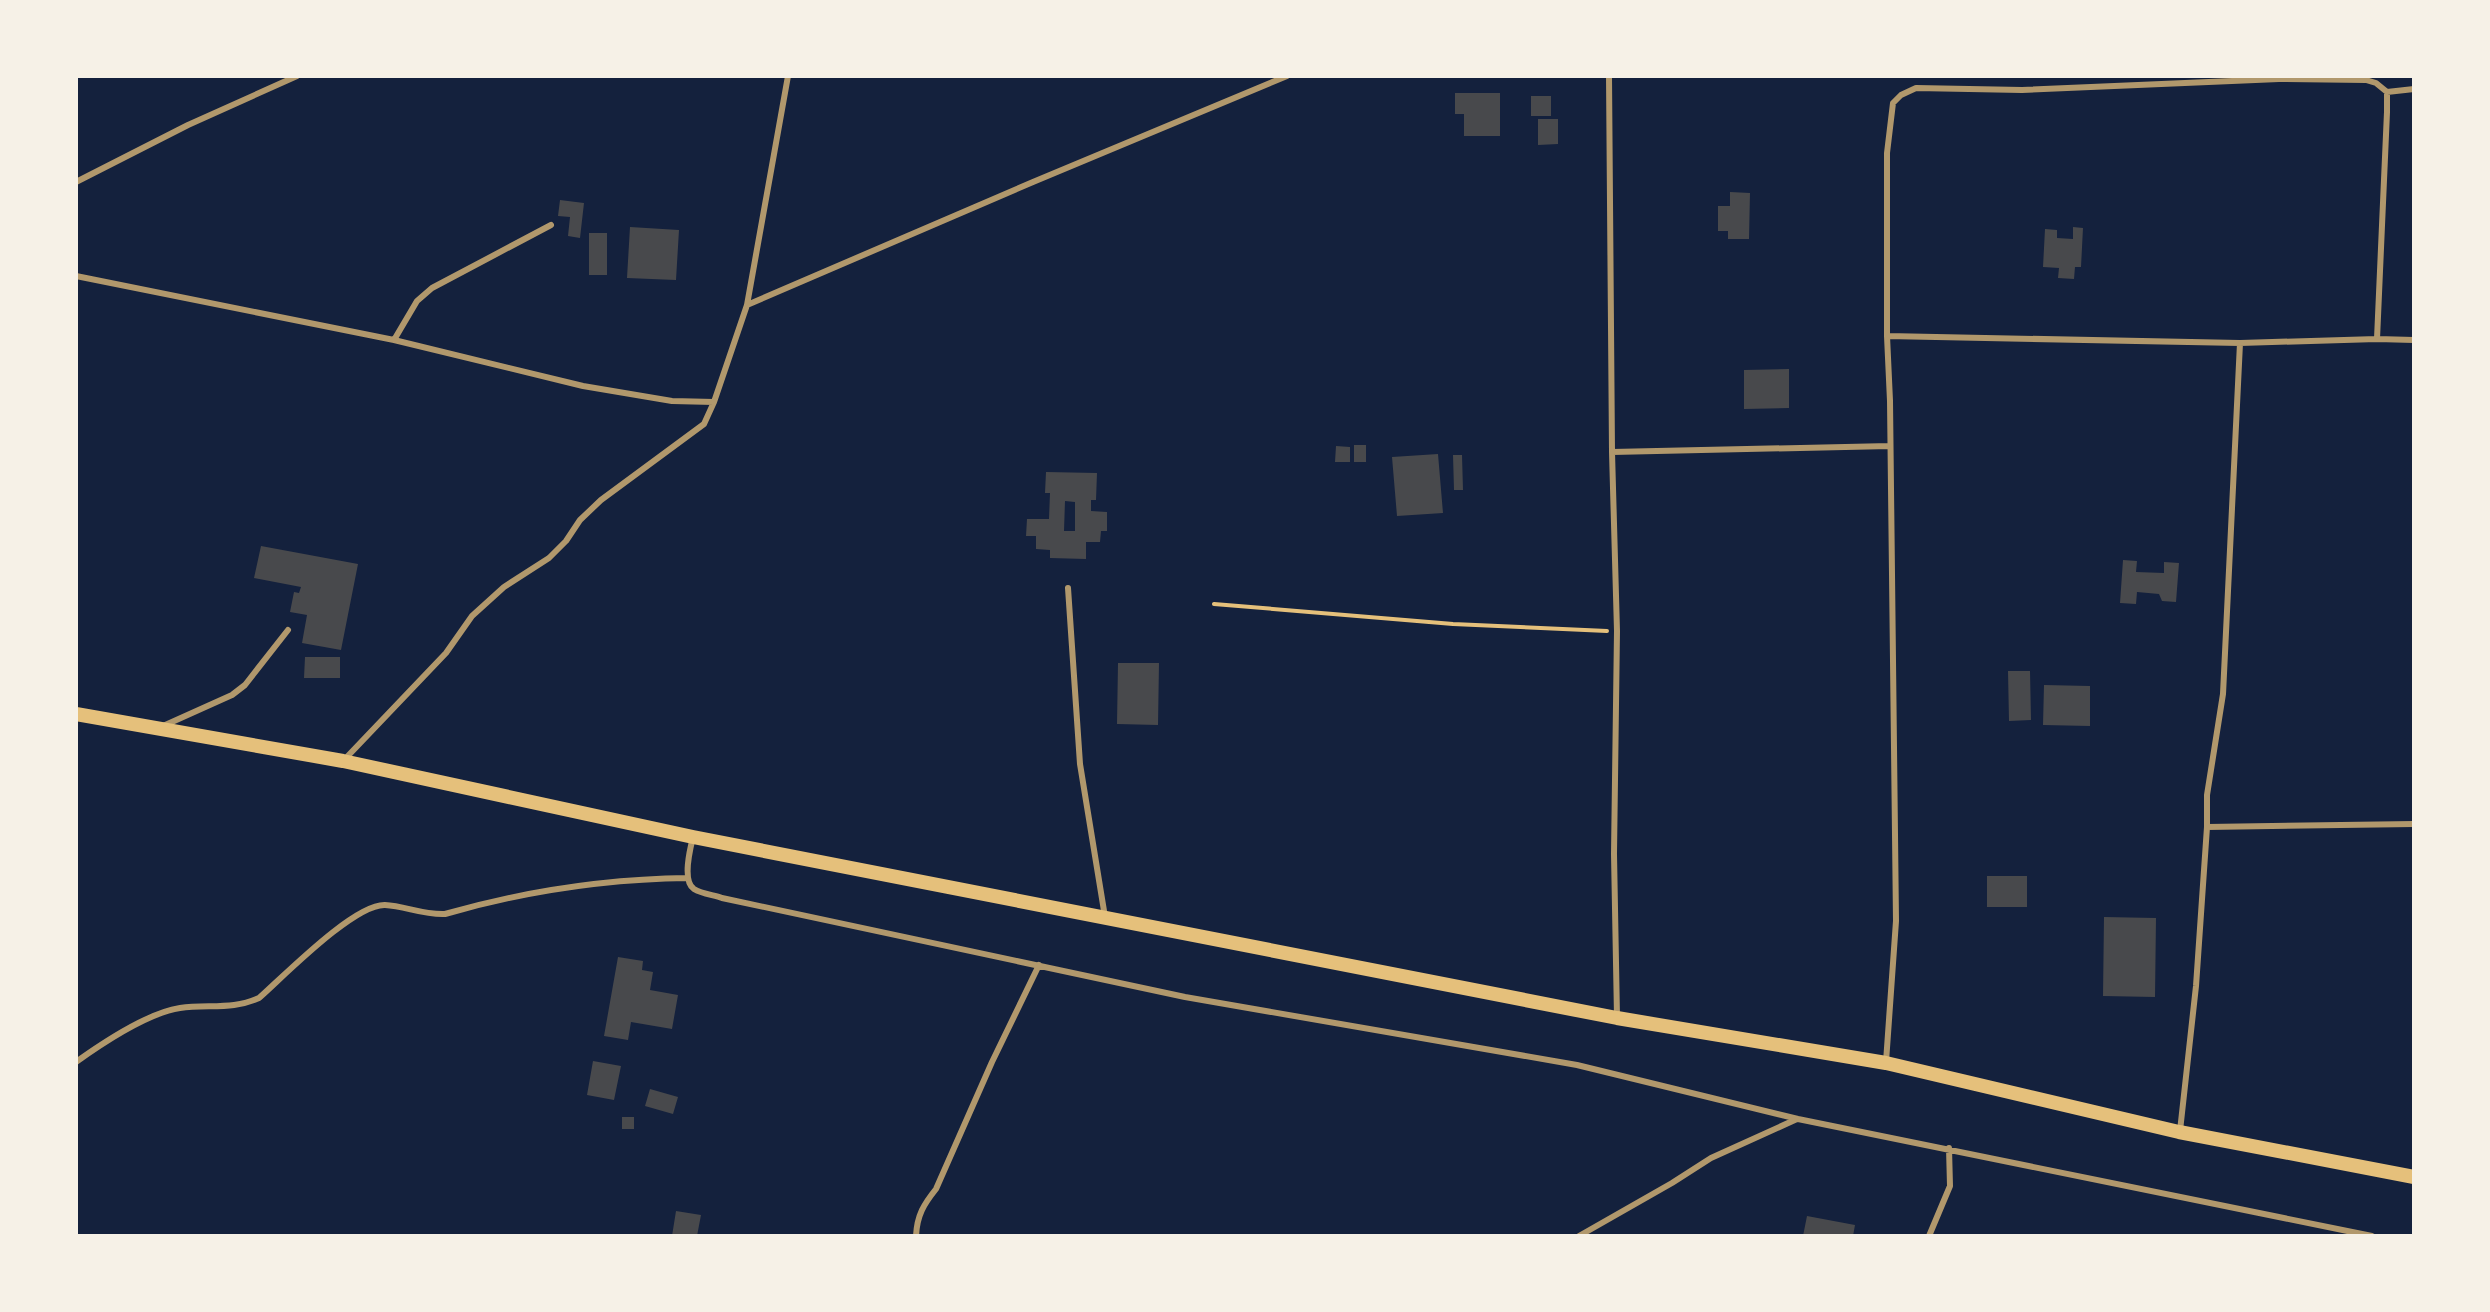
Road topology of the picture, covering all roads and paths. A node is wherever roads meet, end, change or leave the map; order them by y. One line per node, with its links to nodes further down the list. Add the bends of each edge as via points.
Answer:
1 (297, 76): 8 (street)
2 (788, 76): 11 (street)
3 (1287, 76): 11 (street)
4 (1609, 76): 19 (street)
5 (2279, 78): 7 (street, via 2366,80 2376,82); 12 (street, via 2022,90 1916,88 1901,95 1890,114 1887,153)
6 (2414, 89): 7 (street)
7 (2387, 92): 13 (street)
8 (76, 182)
9 (551, 225): 14 (street, via 432,288 417,301)
10 (76, 276): 14 (street)
11 (747, 305): 17 (street)
12 (1887, 336): 16 (street); 18 (street)
13 (2378, 339): 15 (street); 16 (street)
14 (394, 340): 17 (street, via 583,386 672,401)
15 (2414, 340)
16 (2240, 343): 28 (street, via 2224,683 2207,795)
17 (714, 402): 26 (street, via 704,424 601,500 549,558 504,587 471,616 446,653)
18 (1890, 446): 19 (street); 35 (street, via 1896,921)
19 (1612, 452): 23 (street)
20 (1068, 588): 31 (street, via 1080,764)
21 (1214, 604): 23 (path, via 1453,624)
22 (288, 630): 25 (street, via 245,685)
23 (1617, 631): 33 (street)
24 (76, 714): 25 (highway)
25 (160, 728): 26 (highway)
26 (343, 761): 29 (highway)
27 (2414, 824): 28 (street)
28 (2207, 827): 37 (street, via 2196,986)
29 (693, 837): 30 (street); 31 (highway)
30 (688, 878): 32 (street, via 693,889 722,898); 34 (street, via 582,884 445,914 385,905 369,908 336,930 259,998 244,1005 180,1008 155,1015)
31 (1105, 917): 33 (highway)
32 (1039, 965): 36 (street, via 1185,997 1577,1065); 40 (street, via 936,1189 922,1206)
33 (1617, 1018): 35 (highway)
34 (76, 1062)
35 (1886, 1063): 37 (highway)
36 (1798, 1119): 38 (street); 41 (street, via 1711,1158)
37 (2179, 1132): 39 (highway)
38 (1949, 1148): 42 (street, via 1950,1186); 43 (street)
39 (2414, 1177)
40 (916, 1236)
41 (1579, 1236)
42 (1929, 1236)
43 (2372, 1236)

